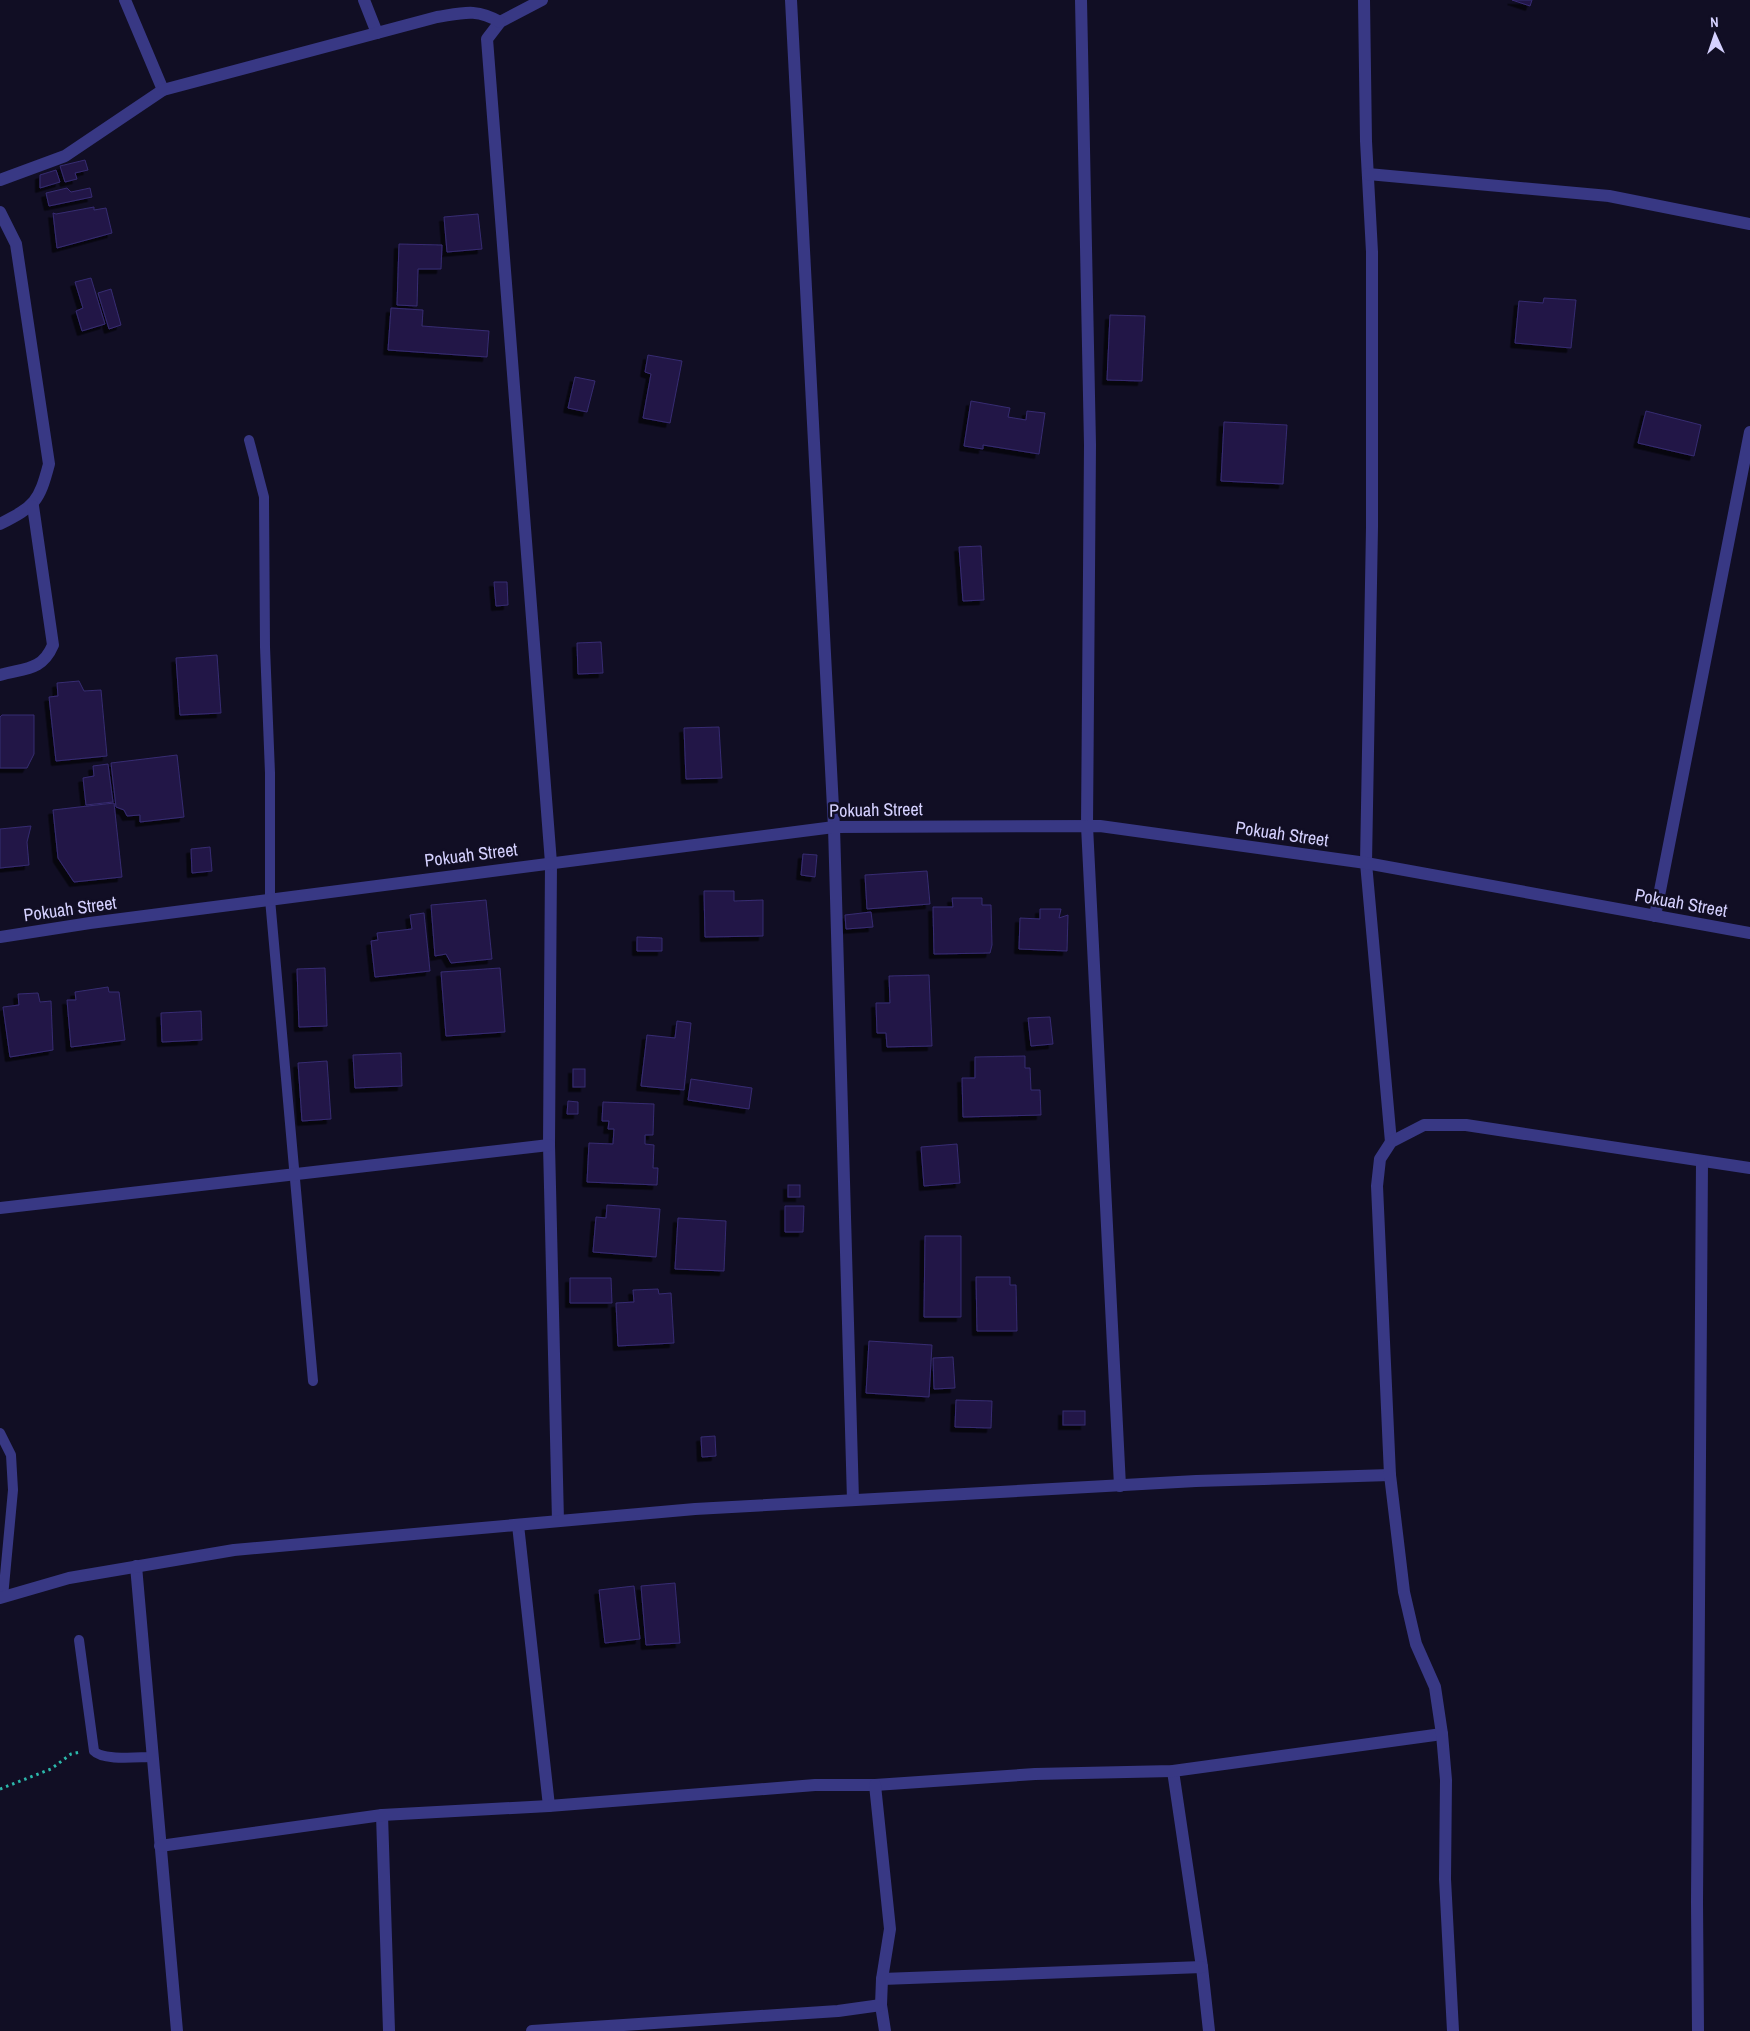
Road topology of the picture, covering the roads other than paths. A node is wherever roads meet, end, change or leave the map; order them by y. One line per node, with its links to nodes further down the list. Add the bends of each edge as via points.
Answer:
1 (125, 0): 9 (street)
2 (364, 0): 8 (street)
3 (542, 0): 7 (street)
4 (791, 0): 20 (street)
5 (1081, 0): 19 (street, via 1090,445)
6 (1364, 0): 10 (street)
7 (500, 22): 8 (street, via 486,14 470,12); 21 (street, via 487,39 487,59)
8 (377, 33): 9 (street)
9 (164, 90): 11 (street, via 65,156)
10 (1368, 174): 13 (street, via 1609,196); 22 (street, via 1372,252 1372,488)
11 (0, 180)
12 (0, 212): 16 (street, via 16,244 49,464 44,486)
13 (1750, 224)
14 (1750, 432): 24 (street)
15 (249, 440): 23 (lane, via 264,498)
16 (33, 506): 17 (street); 18 (street, via 53,645 41,664)
17 (0, 524)
18 (0, 674)
19 (1086, 826): 20 (street, Pokuah Street); 22 (street, Pokuah Street); 36 (street)
20 (834, 827): 21 (street, Pokuah Street); 37 (street)
21 (551, 863): 23 (street, Pokuah Street); 28 (street)
22 (1366, 863): 24 (street, Pokuah Street); 27 (street)
23 (270, 899): 26 (street, Pokuah Street); 31 (lane)
24 (1655, 916): 25 (street, Pokuah Street)
25 (1750, 933)
26 (0, 937)
27 (1391, 1142): 29 (street, via 1424,1125 1466,1125); 35 (street, via 1380,1159 1377,1186)
28 (549, 1144): 31 (street); 38 (street)
29 (1702, 1161): 30 (street); 59 (street)
30 (1750, 1168)
31 (294, 1174): 32 (street); 33 (lane)
32 (0, 1208)
33 (313, 1381)
34 (0, 1433): 41 (lane, via 11,1455 13,1490)
35 (1390, 1475): 36 (street); 43 (street, via 1404,1592 1416,1644 1436,1687)
36 (1120, 1486): 37 (street)
37 (853, 1500): 38 (street)
38 (558, 1521): 39 (street)
39 (518, 1525): 40 (street, via 234,1550); 47 (street)
40 (136, 1566): 41 (street, via 70,1578); 44 (street)
41 (1, 1597)
42 (79, 1640): 44 (lane, via 94,1751 105,1757)
43 (1442, 1734): 45 (street); 58 (street, via 1446,1780 1444,1879)
44 (152, 1756): 49 (street)
45 (1173, 1771): 46 (street, via 1035,1774); 50 (street)
46 (875, 1785): 47 (street, via 815,1785); 51 (street, via 890,1929)
47 (549, 1806): 48 (street)
48 (382, 1815): 49 (street); 54 (street)
49 (160, 1846): 53 (street)
50 (1202, 1967): 51 (street); 57 (street)
51 (882, 1979): 52 (street)
52 (881, 2005): 55 (street, via 838,2011); 56 (street)
53 (177, 2031)
54 (389, 2031)
55 (532, 2031)
56 (885, 2031)
57 (1209, 2031)
58 (1452, 2031)
59 (1698, 2031)

